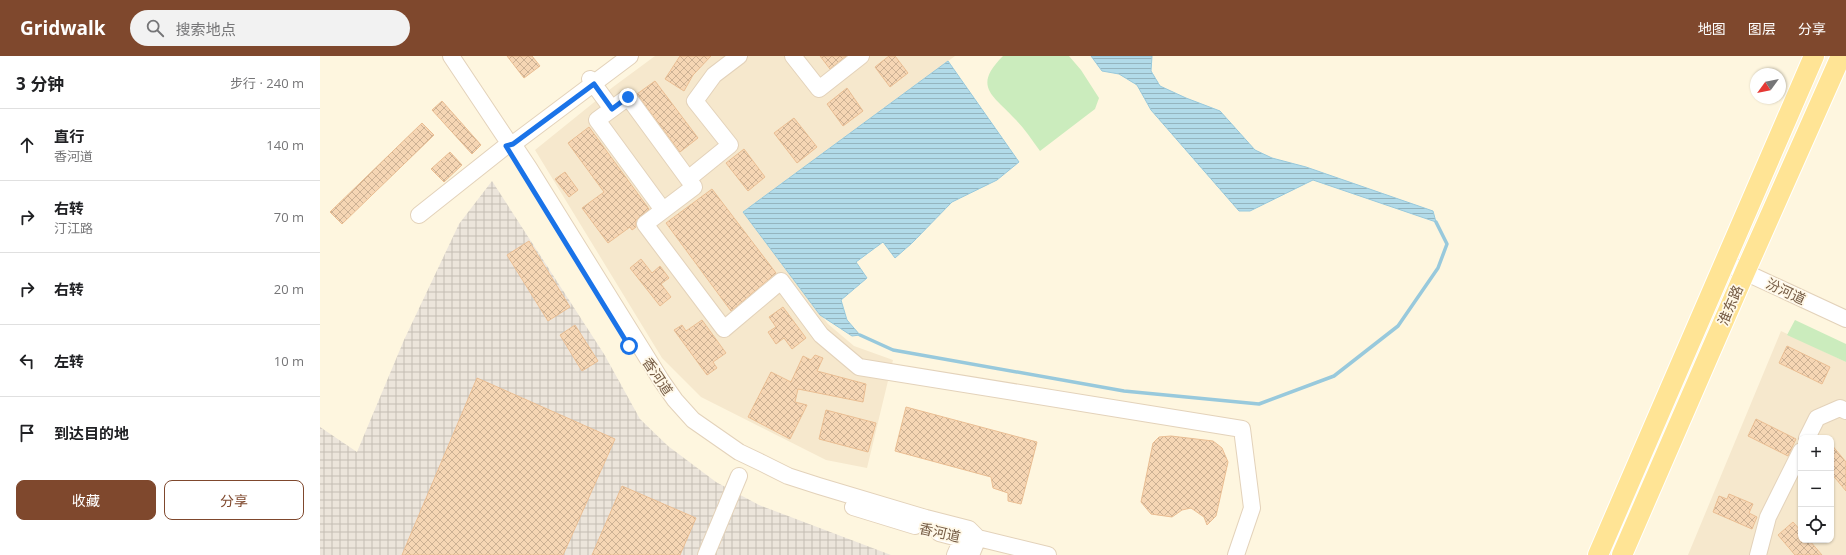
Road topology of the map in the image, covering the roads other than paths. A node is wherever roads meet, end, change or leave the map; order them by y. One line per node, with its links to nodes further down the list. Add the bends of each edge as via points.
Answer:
1 (451, 56): 11 (street, 香河道)
2 (620, 56): 9 (street)
3 (630, 56): 9 (street)
4 (739, 56): 12 (street, via 714,75 695,101 730,145)
5 (793, 56): 6 (street, via 819,89)
6 (861, 56)
7 (1814, 56): 15 (main road, 淮东路)
8 (1841, 56): 16 (main road, 淮东路)
9 (592, 81): 10 (street); 11 (street)
10 (612, 109): 12 (street, via 628,97); 13 (street, via 597,120)
11 (508, 144): 14 (street); 22 (street, 香河道, via 656,388 688,427 762,475 810,494 880,516)
12 (688, 179): 13 (street, via 694,187)
13 (663, 210): 27 (street, via 645,224 724,329 781,281 821,335 859,367 1242,430 1252,508)
14 (419, 215)
15 (1725, 263): 16 (street, 汾河道); 28 (main road, 淮东路)
16 (1745, 272): 17 (street, 汾河道); 29 (main road, 淮东路)
17 (1846, 320)
18 (1846, 411): 19 (street, via 1840,408 1817,418)
19 (1808, 435)
20 (1798, 457): 30 (street, via 1768,517)
21 (739, 476): 23 (street)
22 (970, 535): 24 (street); 25 (street); 26 (street, 香河道)
23 (706, 555)
24 (955, 555)
25 (971, 555)
26 (1048, 555)
27 (1236, 555)
28 (1598, 555)
29 (1622, 555)
30 (1758, 555)

